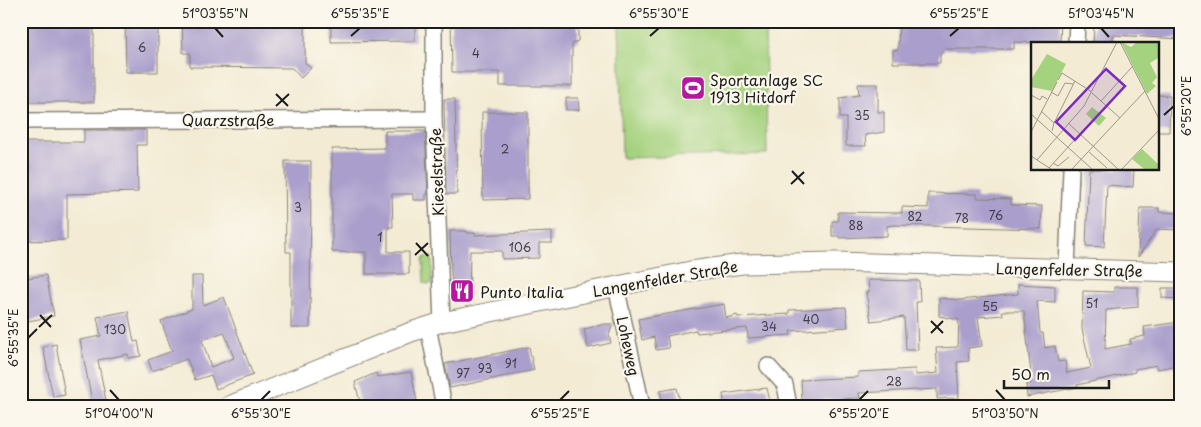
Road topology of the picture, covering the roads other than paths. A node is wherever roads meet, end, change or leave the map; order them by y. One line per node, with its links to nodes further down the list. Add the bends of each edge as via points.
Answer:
1 (434, 21): 4 (street, Kieselstraße)
2 (1077, 21): 3 (street)
3 (1076, 42)
4 (434, 119): 5 (street, Quarzstraße); 10 (street, Kieselstraße)
5 (21, 121)
6 (1071, 170): 7 (street)
7 (1067, 269): 8 (street, Langenfelder Straße); 9 (street, Langenfelder Straße, via 835,262 742,264 691,270)
8 (1180, 272)
9 (616, 286): 10 (street, Langenfelder Straße); 14 (street, Loheweg)
10 (435, 324): 12 (street, Langenfelder Straße); 13 (street, Kieselstraße)
11 (768, 366): 15 (street, via 785,385)
12 (229, 406)
13 (444, 406)
14 (642, 406)
15 (789, 406)

